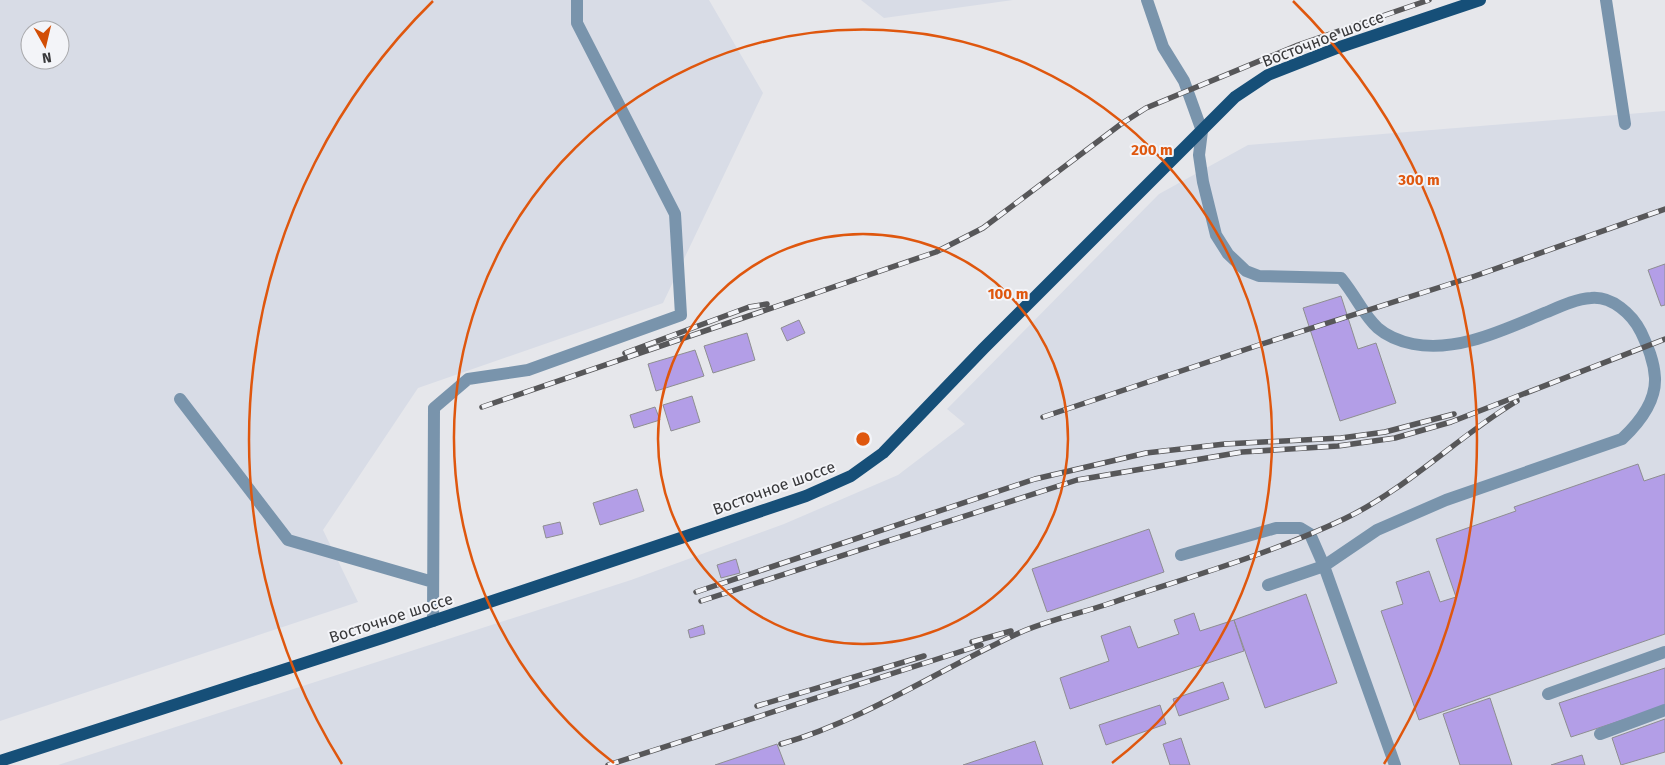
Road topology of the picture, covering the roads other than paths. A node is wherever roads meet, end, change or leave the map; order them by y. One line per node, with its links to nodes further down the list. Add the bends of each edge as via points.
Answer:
1 (577, 0): 11 (lane, via 577,23 675,214 681,315 528,370 468,379 434,408)
2 (1147, 0): 6 (lane, via 1163,46 1184,81)
3 (1480, 0): 6 (main road, Восточное шоссе, via 1268,75 1235,97)
4 (1606, 0): 5 (lane)
5 (1624, 124)
6 (1202, 131): 7 (lane, via 1199,155 1216,235 1228,254 1246,271 1275,278 1341,278 1356,296 1369,321 1382,332 1413,344 1432,345 1487,336 1570,303 1602,299 1618,305 1636,321); 13 (main road, Восточное шоссе, via 882,453 852,476 806,496)
7 (1660, 370): 10 (lane, via 1639,424 1622,440 1429,508 1377,530)
8 (180, 399): 11 (lane, via 288,540)
9 (1181, 554): 10 (lane, via 1276,528 1300,528 1310,534)
10 (1324, 566): 12 (lane); 19 (lane)
11 (433, 582): 13 (lane)
12 (1268, 585)
13 (433, 621): 18 (main road, Восточное шоссе)
14 (1665, 652): 15 (lane)
15 (1548, 694)
16 (1665, 710): 17 (lane)
17 (1600, 734)
18 (0, 761)
19 (1395, 765)

